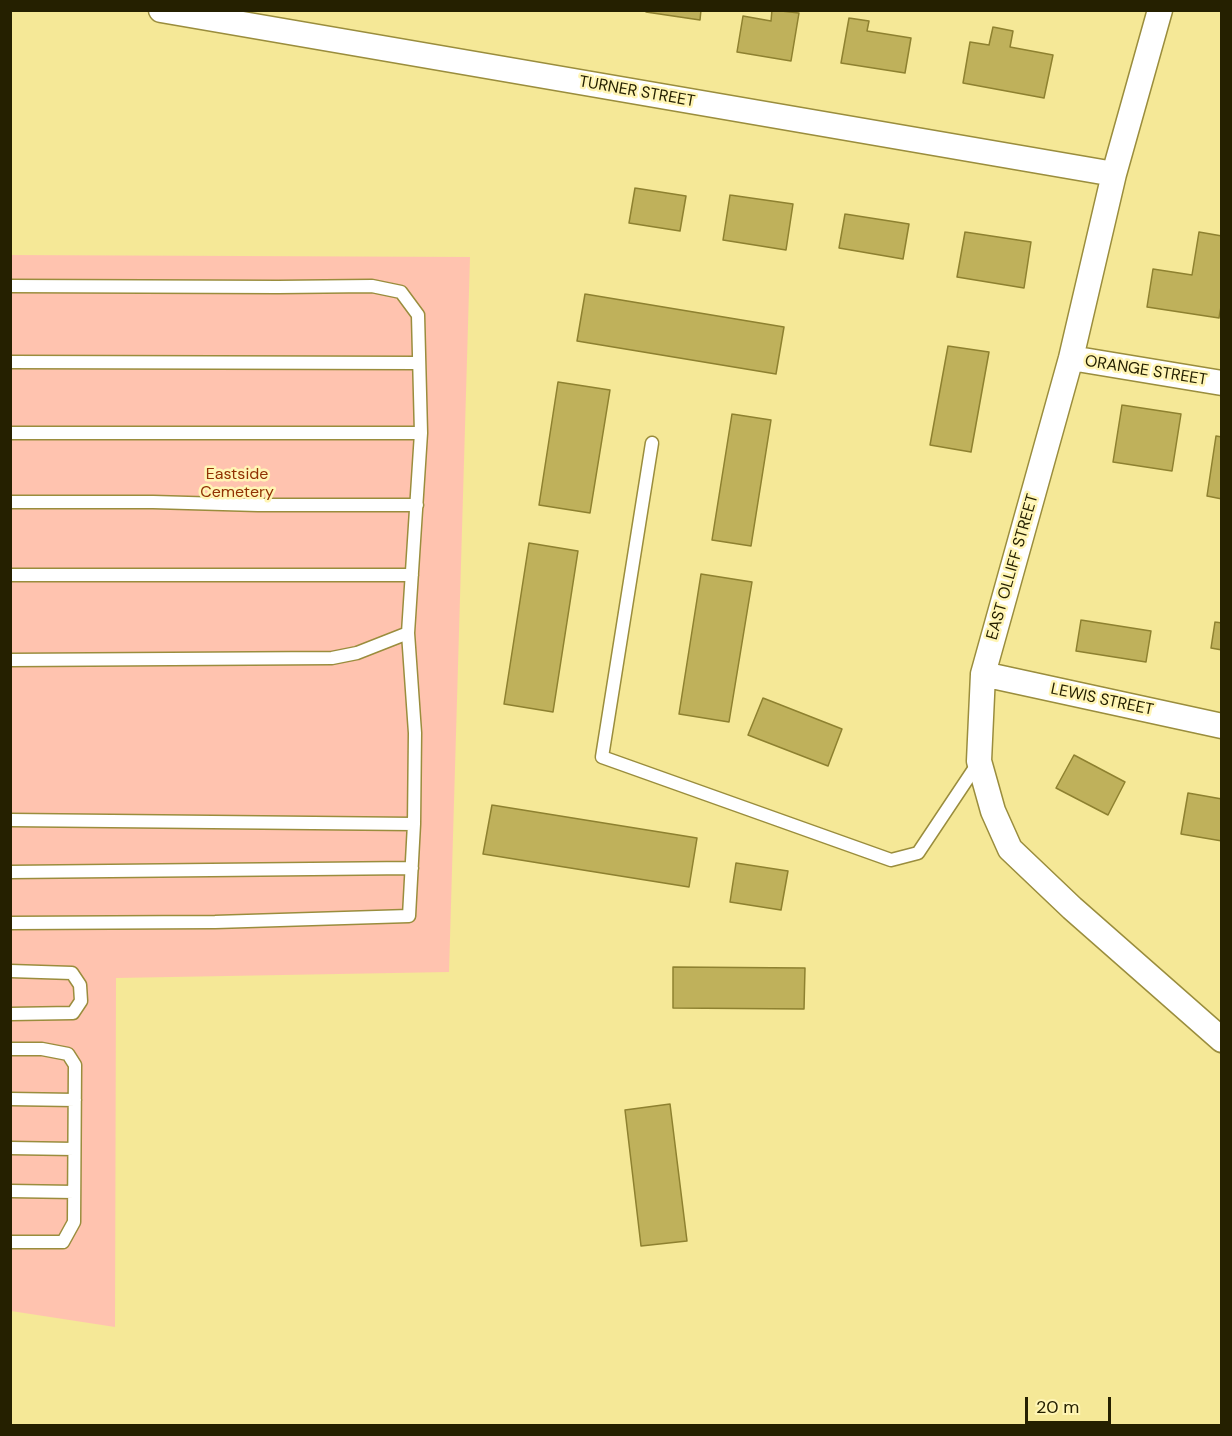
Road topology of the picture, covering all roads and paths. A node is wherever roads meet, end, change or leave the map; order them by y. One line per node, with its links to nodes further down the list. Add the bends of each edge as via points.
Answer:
1 (161, 10): 3 (street, TURNER STREET)
2 (1160, 10): 4 (street, EAST OLLIFF STREET)
3 (204, 14): 4 (street, TURNER STREET)
4 (1114, 174): 6 (street, EAST OLLIFF STREET)
5 (10, 286): 8 (lane, via 372,286 400,292 418,315)
6 (1071, 358): 9 (street, ORANGE STREET); 19 (street, EAST OLLIFF STREET)
7 (10, 362): 8 (lane)
8 (419, 363): 11 (lane)
9 (1221, 383)
10 (10, 433): 11 (lane)
11 (421, 433): 14 (lane)
12 (652, 443): 21 (lane, via 602,757 891,860 918,853)
13 (10, 502): 14 (lane)
14 (417, 505): 16 (lane)
15 (10, 575): 16 (lane)
16 (412, 575): 17 (lane)
17 (408, 633): 18 (lane, via 357,653 332,658); 23 (lane, via 415,733)
18 (10, 660)
19 (983, 674): 20 (street, LEWIS STREET); 21 (street, EAST OLLIFF STREET)
20 (1221, 726)
21 (979, 761): 29 (street, EAST OLLIFF STREET, via 993,811 1010,849)
22 (10, 820): 23 (lane)
23 (414, 824): 24 (lane)
24 (412, 868): 25 (lane); 26 (lane, via 409,916)
25 (10, 872)
26 (10, 923)
27 (10, 971): 28 (lane, via 72,973 80,985 81,1001 73,1013)
28 (10, 1014)
29 (1221, 1040)
30 (10, 1049): 32 (lane, via 68,1054 75,1065)
31 (10, 1099): 32 (lane)
32 (75, 1100): 34 (lane)
33 (10, 1148): 34 (lane)
34 (74, 1149): 36 (lane)
35 (10, 1191): 36 (lane)
36 (74, 1192): 37 (lane, via 74,1222 63,1242)
37 (10, 1242)

